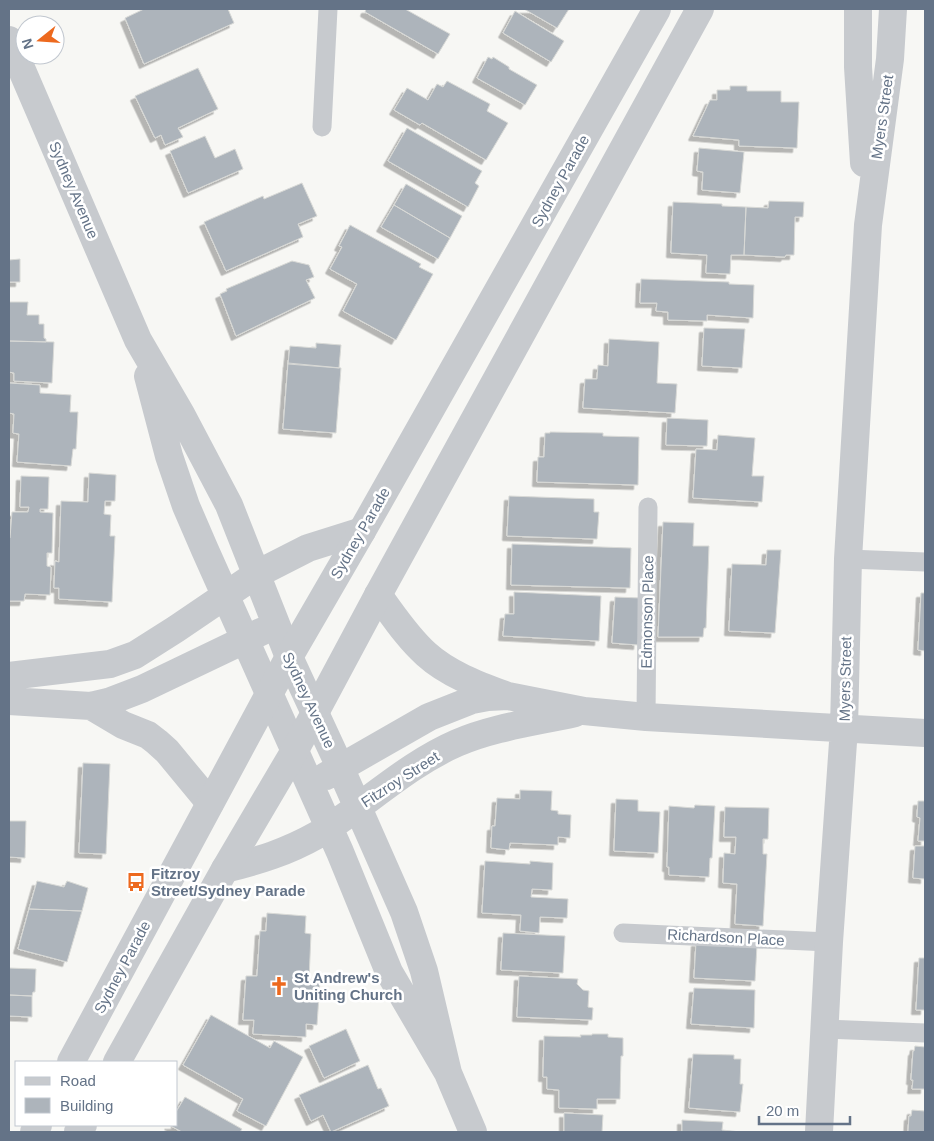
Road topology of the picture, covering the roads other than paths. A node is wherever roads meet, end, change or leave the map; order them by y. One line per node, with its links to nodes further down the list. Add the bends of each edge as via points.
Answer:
1 (328, 9): 9 (lane)
2 (657, 9): 13 (street, Sydney Parade)
3 (700, 9): 17 (street)
4 (841, 9): 8 (street)
5 (858, 9): 8 (street, Myers Street)
6 (893, 9): 10 (street, Myers Street, via 890,59)
7 (9, 40): 11 (street, Sydney Avenue)
8 (858, 67): 10 (street, Myers Street)
9 (322, 127)
10 (868, 225): 14 (street, Myers Street)
11 (138, 340): 16 (street, Sydney Avenue, via 229,505); 18 (street, Sydney Avenue, via 168,456)
12 (648, 507): 29 (lane, Edmonson Place)
13 (362, 531): 16 (street, via 308,548); 21 (street, Sydney Parade)
14 (848, 559): 15 (lane); 30 (street, Myers Street)
15 (925, 562)
16 (257, 574): 18 (street); 19 (street, Sydney Avenue)
17 (378, 595): 24 (street, Fitzroy Street, via 408,636 427,655 456,674); 28 (street)
18 (225, 596): 20 (street, Sydney Avenue); 22 (street, via 128,658 110,664)
19 (275, 625): 20 (street); 21 (street, Sydney Avenue)
20 (246, 639): 23 (street, Sydney Avenue); 26 (street, via 125,697)
21 (288, 657): 23 (street, Sydney Parade); 28 (street, Sydney Avenue)
22 (9, 676)
23 (269, 694): 32 (street, Sydney Avenue); 35 (street, Sydney Parade)
24 (508, 696): 27 (street, Fitzroy Street); 33 (street, Fitzroy Street, via 472,700 453,706)
25 (9, 701): 26 (street)
26 (91, 706): 35 (street, via 157,742)
27 (584, 711): 29 (street, Fitzroy Street); 36 (street, Fitzroy Street, via 499,730 458,743 418,765)
28 (314, 714): 32 (street); 33 (street, Sydney Avenue)
29 (646, 718): 30 (street, Fitzroy Street)
30 (844, 728): 31 (street, Fitzroy Street); 40 (street, Myers Street)
31 (925, 733)
32 (294, 752): 34 (street, Sydney Avenue); 38 (street)
33 (340, 767): 34 (street, Fitzroy Street); 36 (street, Sydney Avenue)
34 (310, 786): 37 (street, Sydney Avenue)
35 (210, 803): 43 (street, Sydney Parade)
36 (358, 806): 37 (street, Fitzroy Street); 45 (street, Sydney Avenue, via 417,947)
37 (328, 828): 38 (street, Fitzroy Street, via 268,858); 45 (street, Sydney Avenue, via 389,972)
38 (225, 869): 44 (street)
39 (623, 933): 40 (lane, Richardson Place)
40 (829, 942): 41 (street, Myers Street)
41 (825, 1029): 42 (lane); 47 (street, Myers Street)
42 (925, 1033)
43 (73, 1061)
44 (119, 1061)
45 (448, 1073): 46 (street, Sydney Avenue)
46 (473, 1132)
47 (819, 1132)

